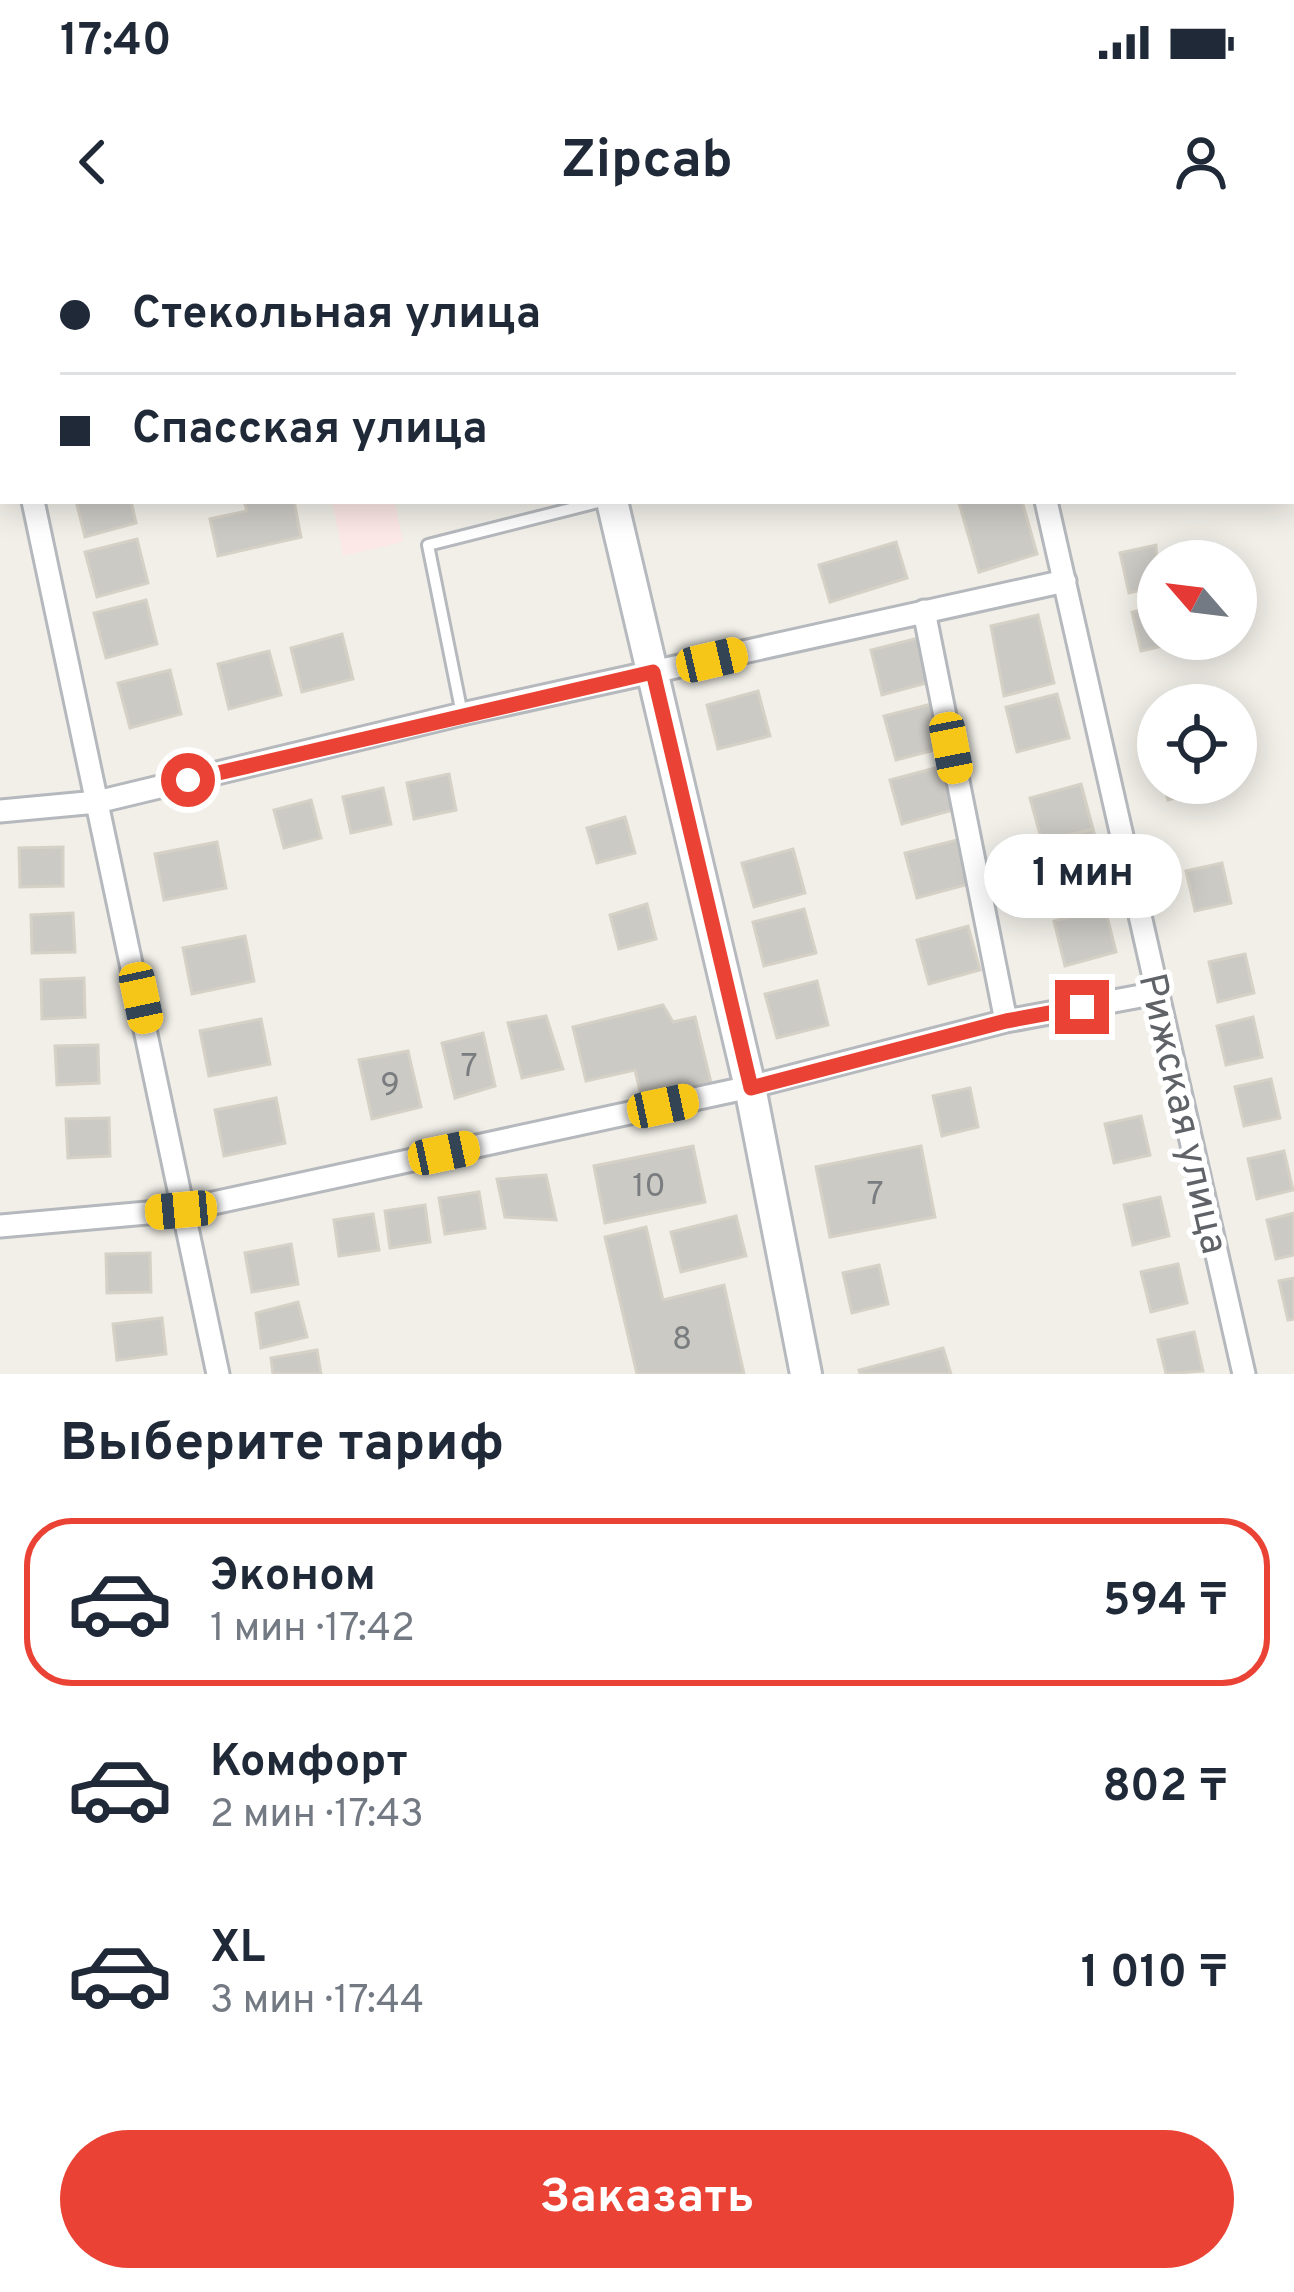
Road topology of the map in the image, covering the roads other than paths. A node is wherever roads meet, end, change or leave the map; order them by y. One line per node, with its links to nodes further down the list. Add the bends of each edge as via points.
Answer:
1 (34, 504): 9 (street)
2 (590, 504): 8 (lane, via 428,545)
3 (613, 504): 7 (main road)
4 (1047, 504): 5 (street, Рижская улица)
5 (1065, 581): 6 (street); 11 (street, Рижская улица)
6 (924, 611): 7 (street); 12 (street)
7 (653, 672): 8 (street); 13 (main road)
8 (462, 714): 9 (street)
9 (97, 802): 10 (street); 14 (street)
10 (0, 811)
11 (1157, 993): 12 (street); 18 (street, Рижская улица)
12 (1006, 1021): 13 (street)
13 (751, 1088): 14 (street); 17 (main road)
14 (181, 1210): 15 (street); 16 (street)
15 (0, 1226)
16 (218, 1374)
17 (806, 1374)
18 (1244, 1374)

